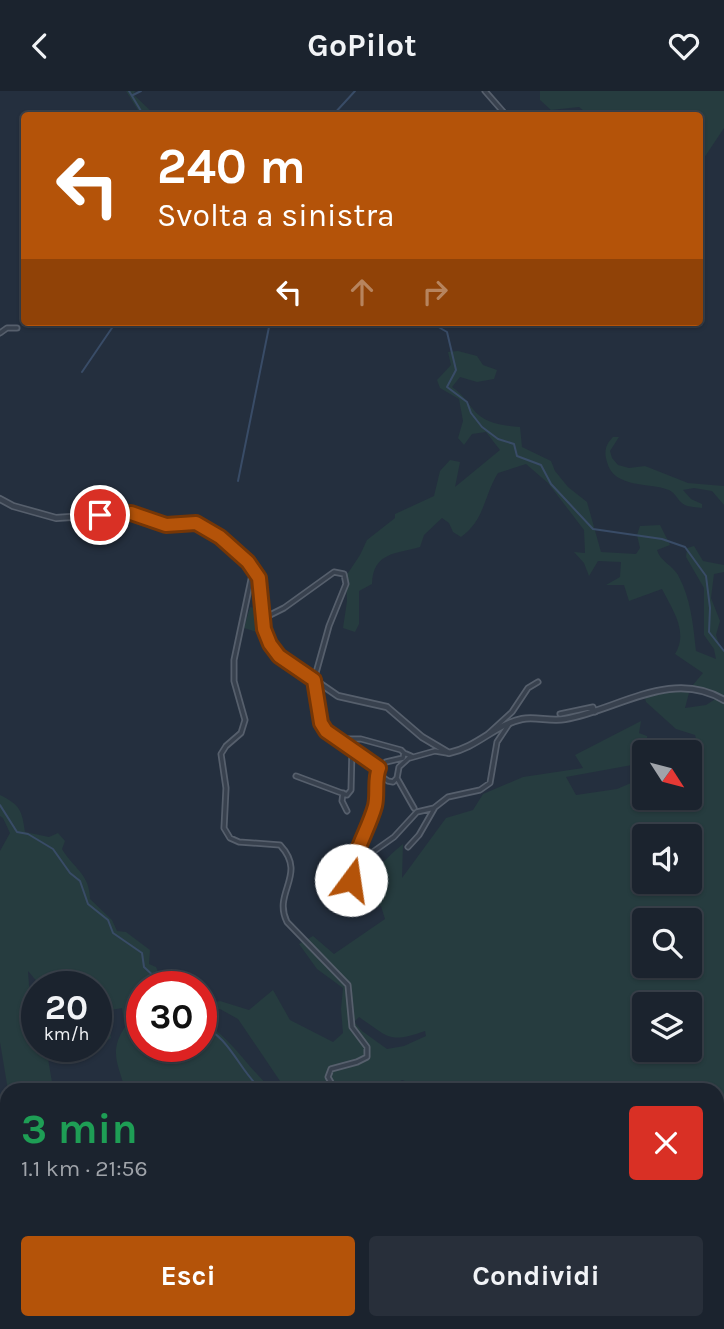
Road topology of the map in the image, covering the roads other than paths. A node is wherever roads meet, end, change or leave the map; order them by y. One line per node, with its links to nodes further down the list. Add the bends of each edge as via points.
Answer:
1 (485, 91): 2 (street)
2 (503, 112)
3 (17, 328): 4 (street)
4 (0, 333)
5 (0, 499): 6 (street, via 56,517 131,513 166,525 196,523 220,537)
6 (253, 570): 7 (street, via 259,578); 28 (street, via 234,660 234,681 245,720 241,733 222,754 224,828 239,842 280,845 290,856 292,867 282,912 348,985 352,1027 367,1047 367,1057 331,1069)
7 (263, 613): 8 (street, via 264,629 279,656); 8 (street, via 268,616 284,608 334,572 344,574 345,584)
8 (314, 680): 15 (street, via 321,723); 18 (street, via 338,696 387,707)
9 (538, 682): 14 (street)
10 (724, 700): 11 (street, via 697,688 679,688 638,696)
11 (595, 712): 12 (street, via 593,707); 13 (street)
12 (560, 714)
13 (509, 724): 14 (street); 25 (street, via 497,742 490,783 448,797)
14 (489, 733): 18 (street, via 467,749)
15 (338, 740): 16 (street); 17 (street, via 361,739)
16 (352, 749): 20 (street); 23 (street, via 351,790)
17 (404, 753): 19 (street); 20 (street, via 403,758 386,762)
18 (449, 753): 19 (street, via 435,751)
19 (410, 758): 22 (street, via 399,767)
20 (378, 770): 22 (street, via 388,781); 25 (street, via 376,802 354,862 352,883 359,882 370,854 403,830 417,813)
21 (296, 776): 23 (street)
22 (397, 778): 24 (street)
23 (343, 793): 26 (street)
24 (414, 807)
25 (434, 808): 27 (street)
26 (346, 811)
27 (408, 847)
28 (331, 1083)

